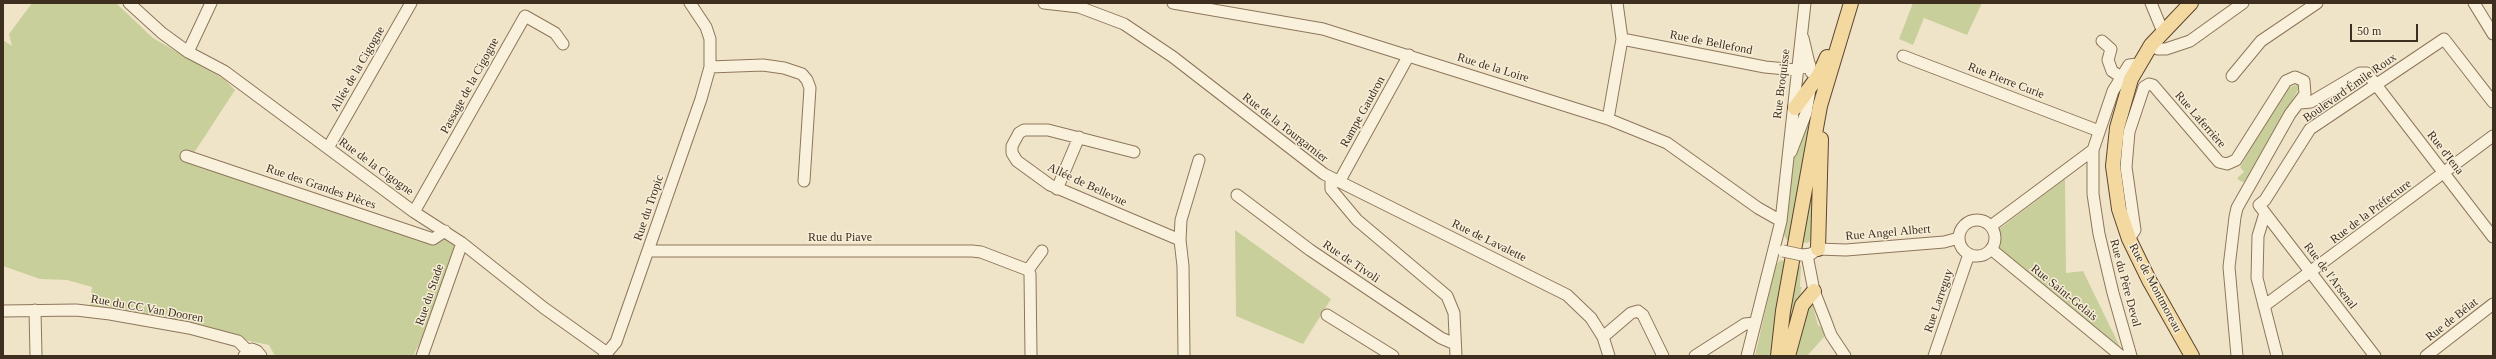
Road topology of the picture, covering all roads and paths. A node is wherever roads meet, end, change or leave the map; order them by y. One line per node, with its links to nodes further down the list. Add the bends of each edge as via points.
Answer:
1 (129, 3): 22 (street, Rue de la Cigogne)
2 (211, 3): 22 (street)
3 (411, 3): 40 (street, Allée de la Cigogne)
4 (690, 3): 27 (street, Rue du Tropic, via 706,27 710,39)
5 (1044, 3): 47 (street, Rue de la Tourgarnier, via 1079,7 1124,24 1159,47 1309,163)
6 (1173, 3): 23 (street, Rue de la Loire, via 1323,29)
7 (1617, 3): 18 (street)
8 (1805, 3): 15 (street, Rue Broquisse)
9 (1851, 3): 31 (main road, via 1823,68); 66 (main road, via 1822,130); 92 (main road, via 1820,106 1783,311)
10 (2151, 3): 16 (street)
11 (2191, 3): 16 (main road, Rue de Montmoreau)
12 (2243, 3): 21 (street, via 2190,41 2166,49 2158,49)
13 (2317, 3): 29 (street, via 2261,41)
14 (2474, 3): 17 (street)
15 (1802, 31): 26 (street, Rue Broquisse); 28 (street, Rue Broquisse)
16 (2163, 32): 21 (main road, Rue de Montmoreau)
17 (2493, 34)
18 (1622, 40): 28 (street, Rue de Bellefond); 36 (street)
19 (2102, 41): 30 (street, via 2111,50 2108,60 2112,72)
20 (563, 44): 53 (street, Passage de la Cigogne, via 555,33 525,16)
21 (2151, 45): 25 (main road, Rue de Montmoreau)
22 (188, 52): 40 (street, Rue de la Cigogne, via 229,75)
23 (1409, 55): 36 (street, Rue de la Loire); 47 (street, Rampe Gaudron)
24 (1903, 56): 37 (street, Rue Pierre Curie)
25 (2138, 64): 30 (street, Rue du Père Deval, via 2129,65); 59 (main road, Rue de Montmoreau, via 2122,104 2114,152 2119,209)
26 (1810, 65): 28 (street); 31 (street, Rue Broquisse)
27 (710, 67): 48 (street, via 763,64 802,74 807,80 810,88); 64 (street, Rue du Tropic)
28 (1796, 70): 35 (street, Rue Broquisse)
29 (2232, 76)
30 (2121, 77): 37 (street, Rue du Père Deval, via 2113,91)
31 (1811, 84): 35 (main road); 45 (street, Rue Broquisse, via 1806,113)
32 (2376, 85): 33 (street, Boulevard Émile Roux, via 2444,39); 34 (street, Rue d'Iena, via 2367,73 2360,73 2311,102); 46 (street, Rue d'Iena); 52 (street, Boulevard Émile Roux, via 2310,129 2265,200)
33 (2493, 102)
34 (2300, 103): 50 (street, Rue Laferrière, via 2290,114); 59 (street, Rue Laferrière, via 2306,91 2305,84 2298,78 2290,77 2236,160 2227,164 2219,162 2153,85 2144,87 2129,132 2126,167 2135,230)
35 (1795, 108): 45 (street, Rue Broquisse, via 1789,129)
36 (1608, 119): 54 (street, Rue de la Loire, via 1667,143 1758,208)
37 (2099, 131): 41 (street, Rue du Père Deval)
38 (2493, 136): 46 (street, Rue de la Préfecture)
39 (1079, 137): 42 (street, Allée de Bellevue); 49 (street); 49 (street, Allée de Bellevue, via 1048,130 1024,130 1014,139 1012,153 1016,162)
40 (328, 148): 53 (street, Rue de la Cigogne)
41 (2093, 150): 55 (street); 97 (street, Rue du Père Deval, via 2094,194 2099,234)
42 (1134, 152)
43 (186, 156): 56 (street, Rue des Grandes Pièces, via 433,239)
44 (1199, 160): 60 (street, via 1181,220)
45 (1786, 164): 54 (street, Rue Broquisse, via 1782,198)
46 (2443, 173): 57 (street, Rue d'Iena); 69 (street, Rue de la Préfecture)
47 (1335, 180): 77 (street, Rue de Lavalette, via 1562,292 1579,304); 78 (street, Rue de la Tourgarnier, via 1331,189 1357,220 1448,296 1454,313)
48 (804, 181)
49 (1057, 188): 60 (street, Allée de Bellevue)
50 (2246, 192): 52 (street); 99 (street, Rue Laferrière, via 2235,217 2229,267)
51 (1237, 195): 78 (street, Rue de Tivoli, via 1310,250 1441,338)
52 (2262, 209): 69 (street, Rue de l'Arsenal); 72 (street, Boulevard Émile Roux, via 2258,236 2257,278)
53 (414, 212): 56 (street, Rue de la Cigogne)
54 (1776, 217): 62 (street)
55 (1991, 226): 58 (street, via 1973,220 1963,227); 63 (street, via 1995,240)
56 (445, 231): 61 (street, Rue de la Cigogne)
57 (2493, 237)
58 (1959, 238): 66 (street, Rue Angel Albert, via 1944,242); 67 (street, via 1962,247)
59 (2129, 239): 98 (main road, Rue de Montmoreau)
60 (1180, 240): 85 (street, via 1183,266)
61 (462, 243): 80 (street, Rue de la Cigogne); 83 (street, Rue du Stade)
62 (1778, 248): 66 (street, Rue Angel Albert, bridge); 76 (street)
63 (1991, 249): 67 (street, via 1981,255); 96 (street, Rue Saint-Gelais)
64 (648, 251): 68 (street, Rue du Piave, via 972,251); 80 (street, Rue du Tropic, via 616,342)
65 (1042, 251): 68 (street)
66 (1809, 253): 70 (street)
67 (1969, 254): 95 (street, Rue Larreguy)
68 (1028, 270): 84 (street)
69 (2312, 273): 72 (street, Rue de la Préfecture); 101 (street, Rue de l'Arsenal)
70 (1814, 291): 93 (main road, via 1802,305); 94 (street, via 1831,335)
71 (2493, 304): 102 (street, Rue de Bélat)
72 (2264, 306): 100 (street, Boulevard Émile Roux)
73 (35, 310): 74 (street, Rue du CC Van Dooren); 79 (street, Rue du CC Van Dooren, via 76,310 189,328 238,340); 81 (street)
74 (3, 312)
75 (1328, 315): 86 (street)
76 (1754, 323): 90 (street, via 1745,324); 91 (street)
77 (1603, 337): 88 (street, Rue de Lavalette); 89 (street, via 1631,313 1638,311)
78 (1455, 344): 87 (street, Rue de la Tourgarnier)
79 (246, 354): 82 (street, Rue du CC Van Dooren, via 257,350)
80 (606, 355)
81 (36, 356)
82 (261, 356)
83 (422, 356)
84 (1031, 356)
85 (1184, 356)
86 (1393, 356)
87 (1456, 356)
88 (1609, 356)
89 (1663, 356)
90 (1695, 356)
91 (1747, 356)
92 (1778, 356)
93 (1788, 356)
94 (1845, 356)
95 (1934, 356)
96 (2121, 356)
97 (2131, 356)
98 (2192, 356)
99 (2237, 356)
100 (2277, 356)
101 (2375, 356)
102 (2426, 356)

